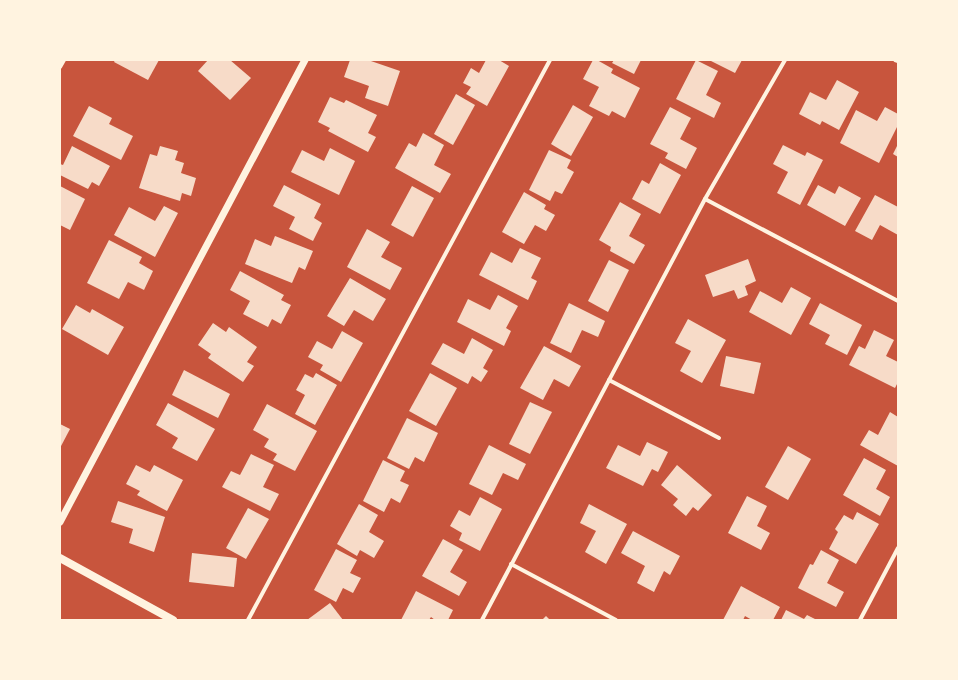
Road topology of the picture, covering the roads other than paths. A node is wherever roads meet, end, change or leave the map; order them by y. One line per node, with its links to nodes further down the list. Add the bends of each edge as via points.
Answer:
1 (64, 60): 5 (street)
2 (305, 60): 10 (street)
3 (550, 60): 15 (street)
4 (785, 60): 6 (street)
5 (60, 67)
6 (705, 199): 7 (street); 8 (street)
7 (898, 301)
8 (609, 380): 9 (street); 13 (street)
9 (719, 438)
10 (60, 522)
11 (898, 548): 18 (street)
12 (60, 558): 14 (main road)
13 (512, 564): 16 (street); 17 (street)
14 (173, 620)
15 (248, 620)
16 (482, 620)
17 (616, 620)
18 (860, 620)

